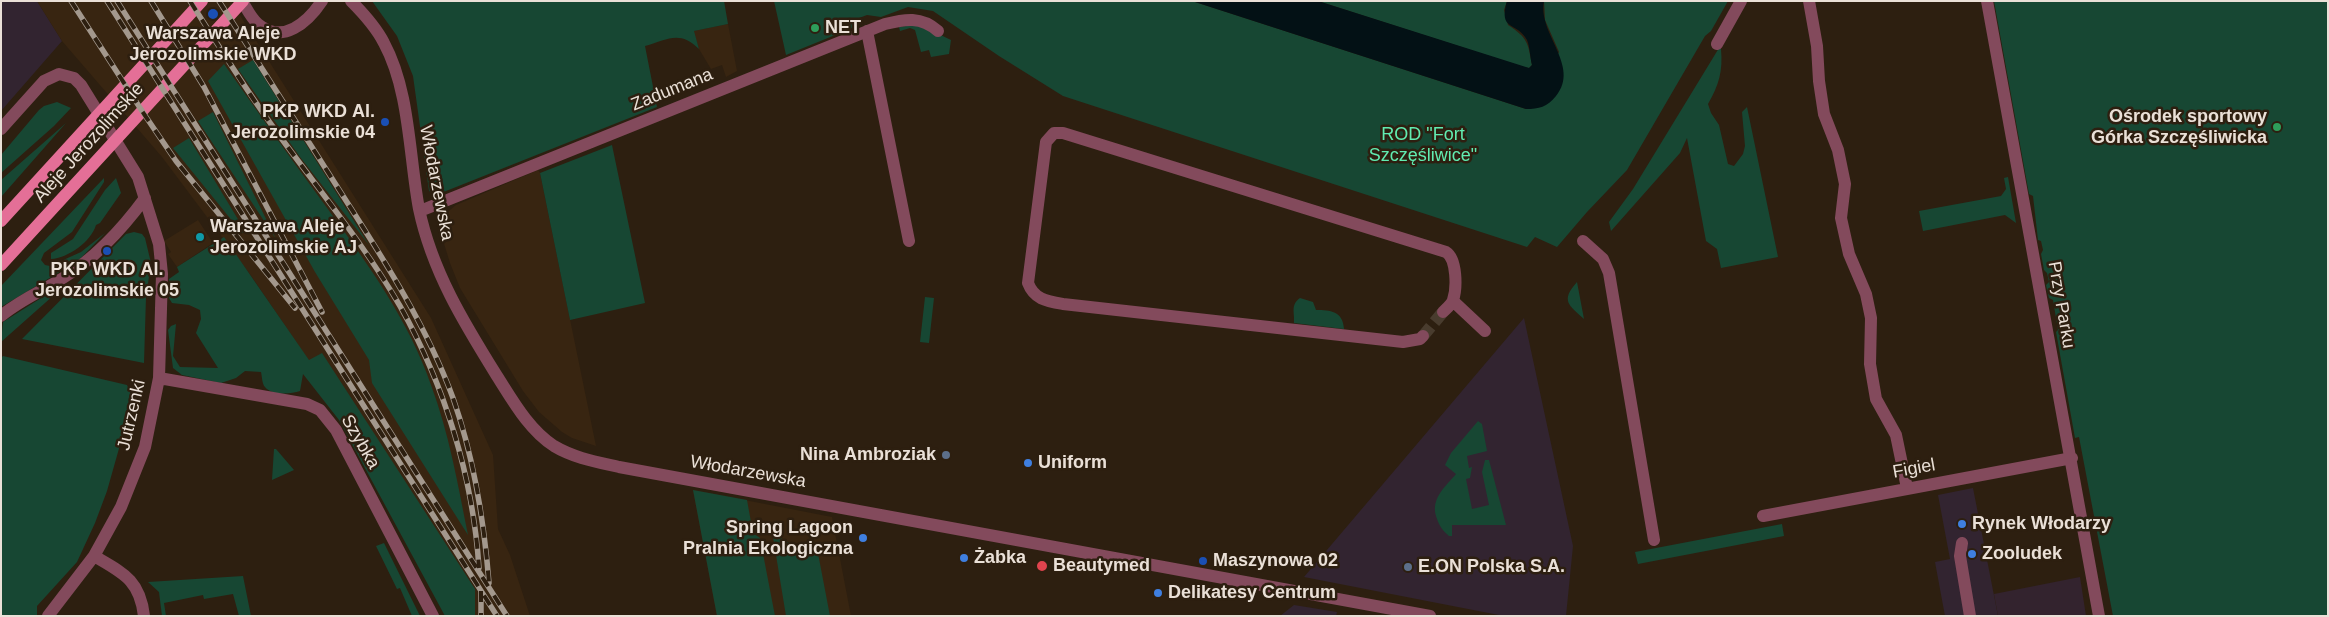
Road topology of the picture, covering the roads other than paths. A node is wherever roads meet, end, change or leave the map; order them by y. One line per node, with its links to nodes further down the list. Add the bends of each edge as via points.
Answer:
1 (202, 1): 14 (main road, Aleje Jerozolimskie)
2 (242, 1): 3 (street, via 259,24 280,32 304,24); 17 (main road, Aleje Jerozolimskie)
3 (322, 1)
4 (351, 1): 13 (street, Włodarzewska, via 377,32 394,66 403,101)
5 (1741, 1): 10 (street)
6 (1809, 1): 25 (street, via 1824,114 1838,150 1845,184 1841,218 1849,254 1866,294 1871,318 1870,364 1876,399 1896,435)
7 (1987, 1): 24 (street, Przy Parku)
8 (867, 31): 9 (street, Zadumana, via 909,19 928,23); 13 (street, Zadumana); 15 (street)
9 (938, 31)
10 (1717, 44)
11 (1, 130): 12 (street, Jutrzenki, via 44,81 59,74 74,78 134,169)
12 (145, 198): 20 (street, via 118,231 83,264); 23 (street, Jutrzenki, via 162,260)
13 (420, 211): 31 (street, Włodarzewska, via 441,278 476,343 532,426 554,446 570,454 619,467)
14 (1, 221)
15 (909, 241)
16 (1583, 241): 27 (street, via 1604,259 1609,273)
17 (1, 265)
18 (1453, 301): 19 (street); 21 (street); 22 (street, via 1455,263 1446,252 1063,133 1054,133 1046,142 1028,283 1037,297 1062,304 1404,342 1413,342)
19 (1443, 312)
20 (1, 316)
21 (1485, 331)
22 (1423, 336)
23 (159, 378): 29 (street, Jutrzenki, via 138,467); 30 (street, Szybka, via 308,404 320,410 336,430)
24 (2072, 458): 25 (street, Figiel); 36 (street, Przy Parku)
25 (1907, 488): 26 (street, Figiel)
26 (1763, 516)
27 (1654, 540)
28 (1962, 542): 35 (street, via 1960,556)
29 (94, 556): 32 (street, Jutrzenki); 33 (street, via 132,582 142,600)
30 (432, 614)
31 (1412, 614): 34 (street, Włodarzewska)
32 (48, 616)
33 (144, 616)
34 (1430, 616)
35 (1970, 616)
36 (2099, 616)

